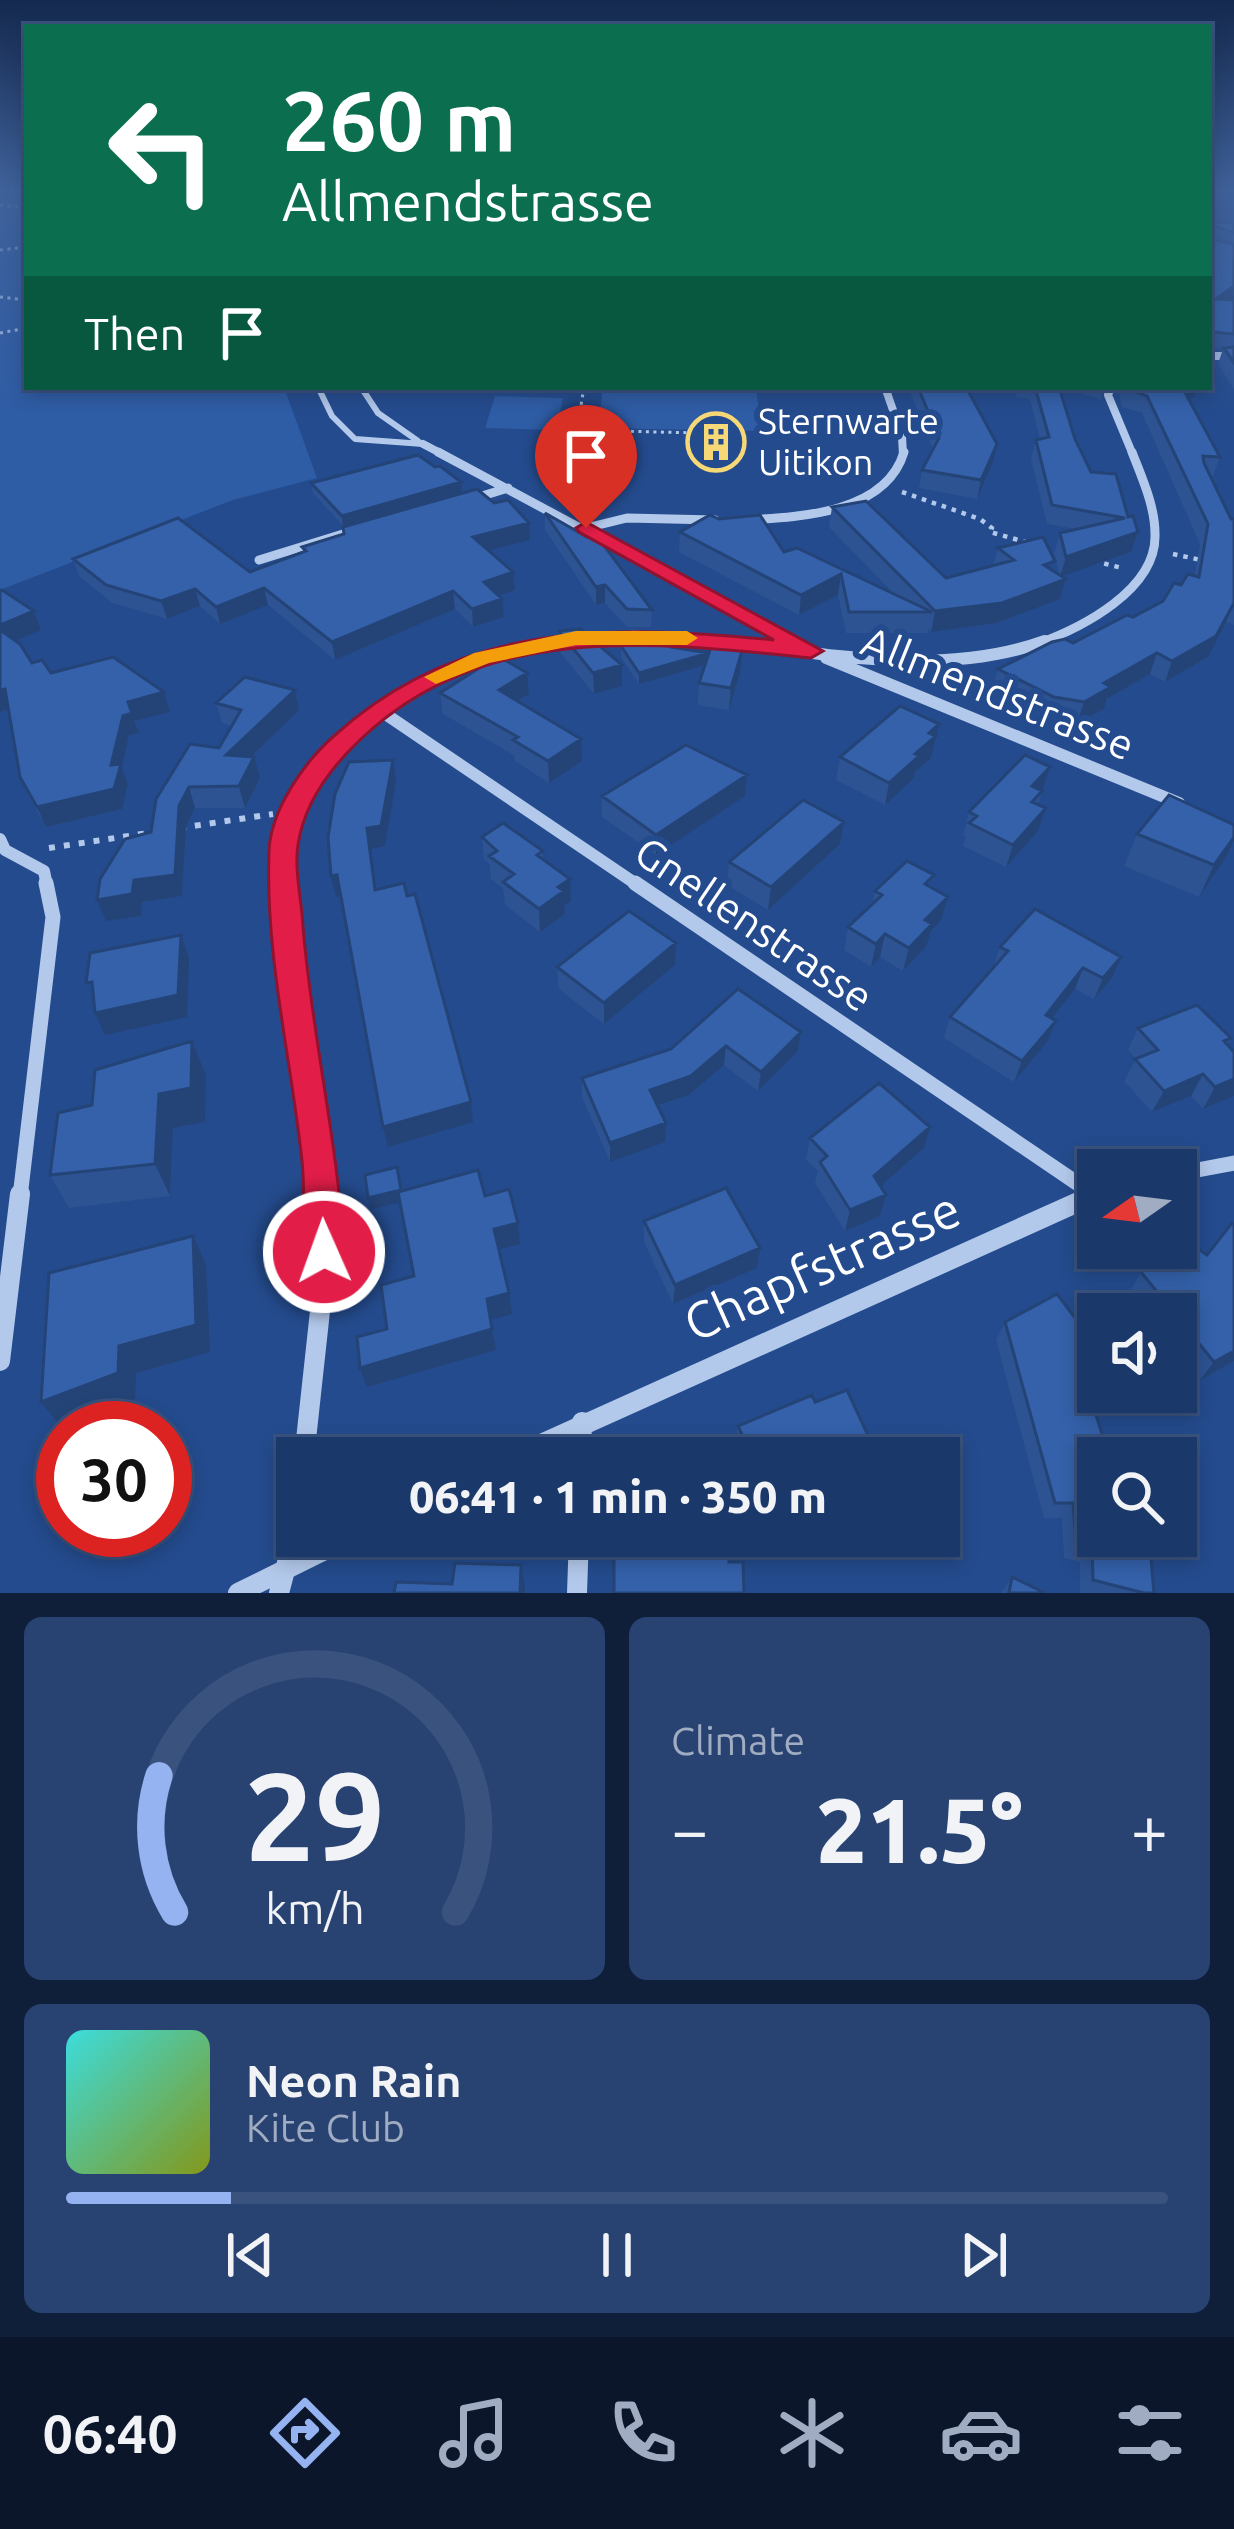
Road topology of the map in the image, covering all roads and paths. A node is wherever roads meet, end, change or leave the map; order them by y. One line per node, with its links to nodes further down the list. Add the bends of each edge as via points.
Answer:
1 (319, 390): 7 (lane, via 355,439)
2 (364, 390): 7 (lane, via 377,413)
3 (584, 390): 6 (path, via 577,430)
4 (886, 390): 8 (street, via 904,453)
5 (1110, 390): 14 (street, via 1156,523)
6 (699, 433)
7 (423, 444): 9 (street, Allmendstrasse)
8 (883, 486): 12 (street, via 807,515 627,518); 13 (path)
9 (508, 488): 10 (street); 12 (street, Allmendstrasse)
10 (448, 505)
11 (367, 527): 16 (street)
12 (586, 528): 19 (street, Allmendstrasse)
13 (1034, 544)
14 (1154, 550): 17 (path); 18 (street)
15 (1078, 556): 18 (path)
16 (259, 560)
17 (1214, 562)
18 (1143, 574): 19 (street, via 1094,621 1014,650 927,661)
19 (811, 651): 20 (street, via 669,636 576,638 482,658); 21 (street, Allmendstrasse)
20 (378, 709): 22 (street, via 322,760); 27 (street, Gnellenstrasse)
21 (1190, 808)
22 (295, 811): 24 (path); 31 (street, via 283,847 284,898 321,1165 324,1252)
23 (0, 839): 24 (street)
24 (12, 853): 29 (street, via 44,871 53,916)
25 (1234, 1163): 26 (street)
26 (1197, 1170)
27 (1077, 1181)
28 (1077, 1201): 30 (street, Chapfstrasse)
29 (0, 1361)
30 (582, 1422): 32 (street, Chapfstrasse); 33 (street)
31 (306, 1437)
32 (552, 1437)
33 (582, 1437)
34 (288, 1557): 37 (street)
35 (311, 1557): 37 (street)
36 (578, 1557): 40 (street)
37 (285, 1570): 38 (street); 39 (street)
38 (238, 1593)
39 (279, 1593)
40 (577, 1593)

